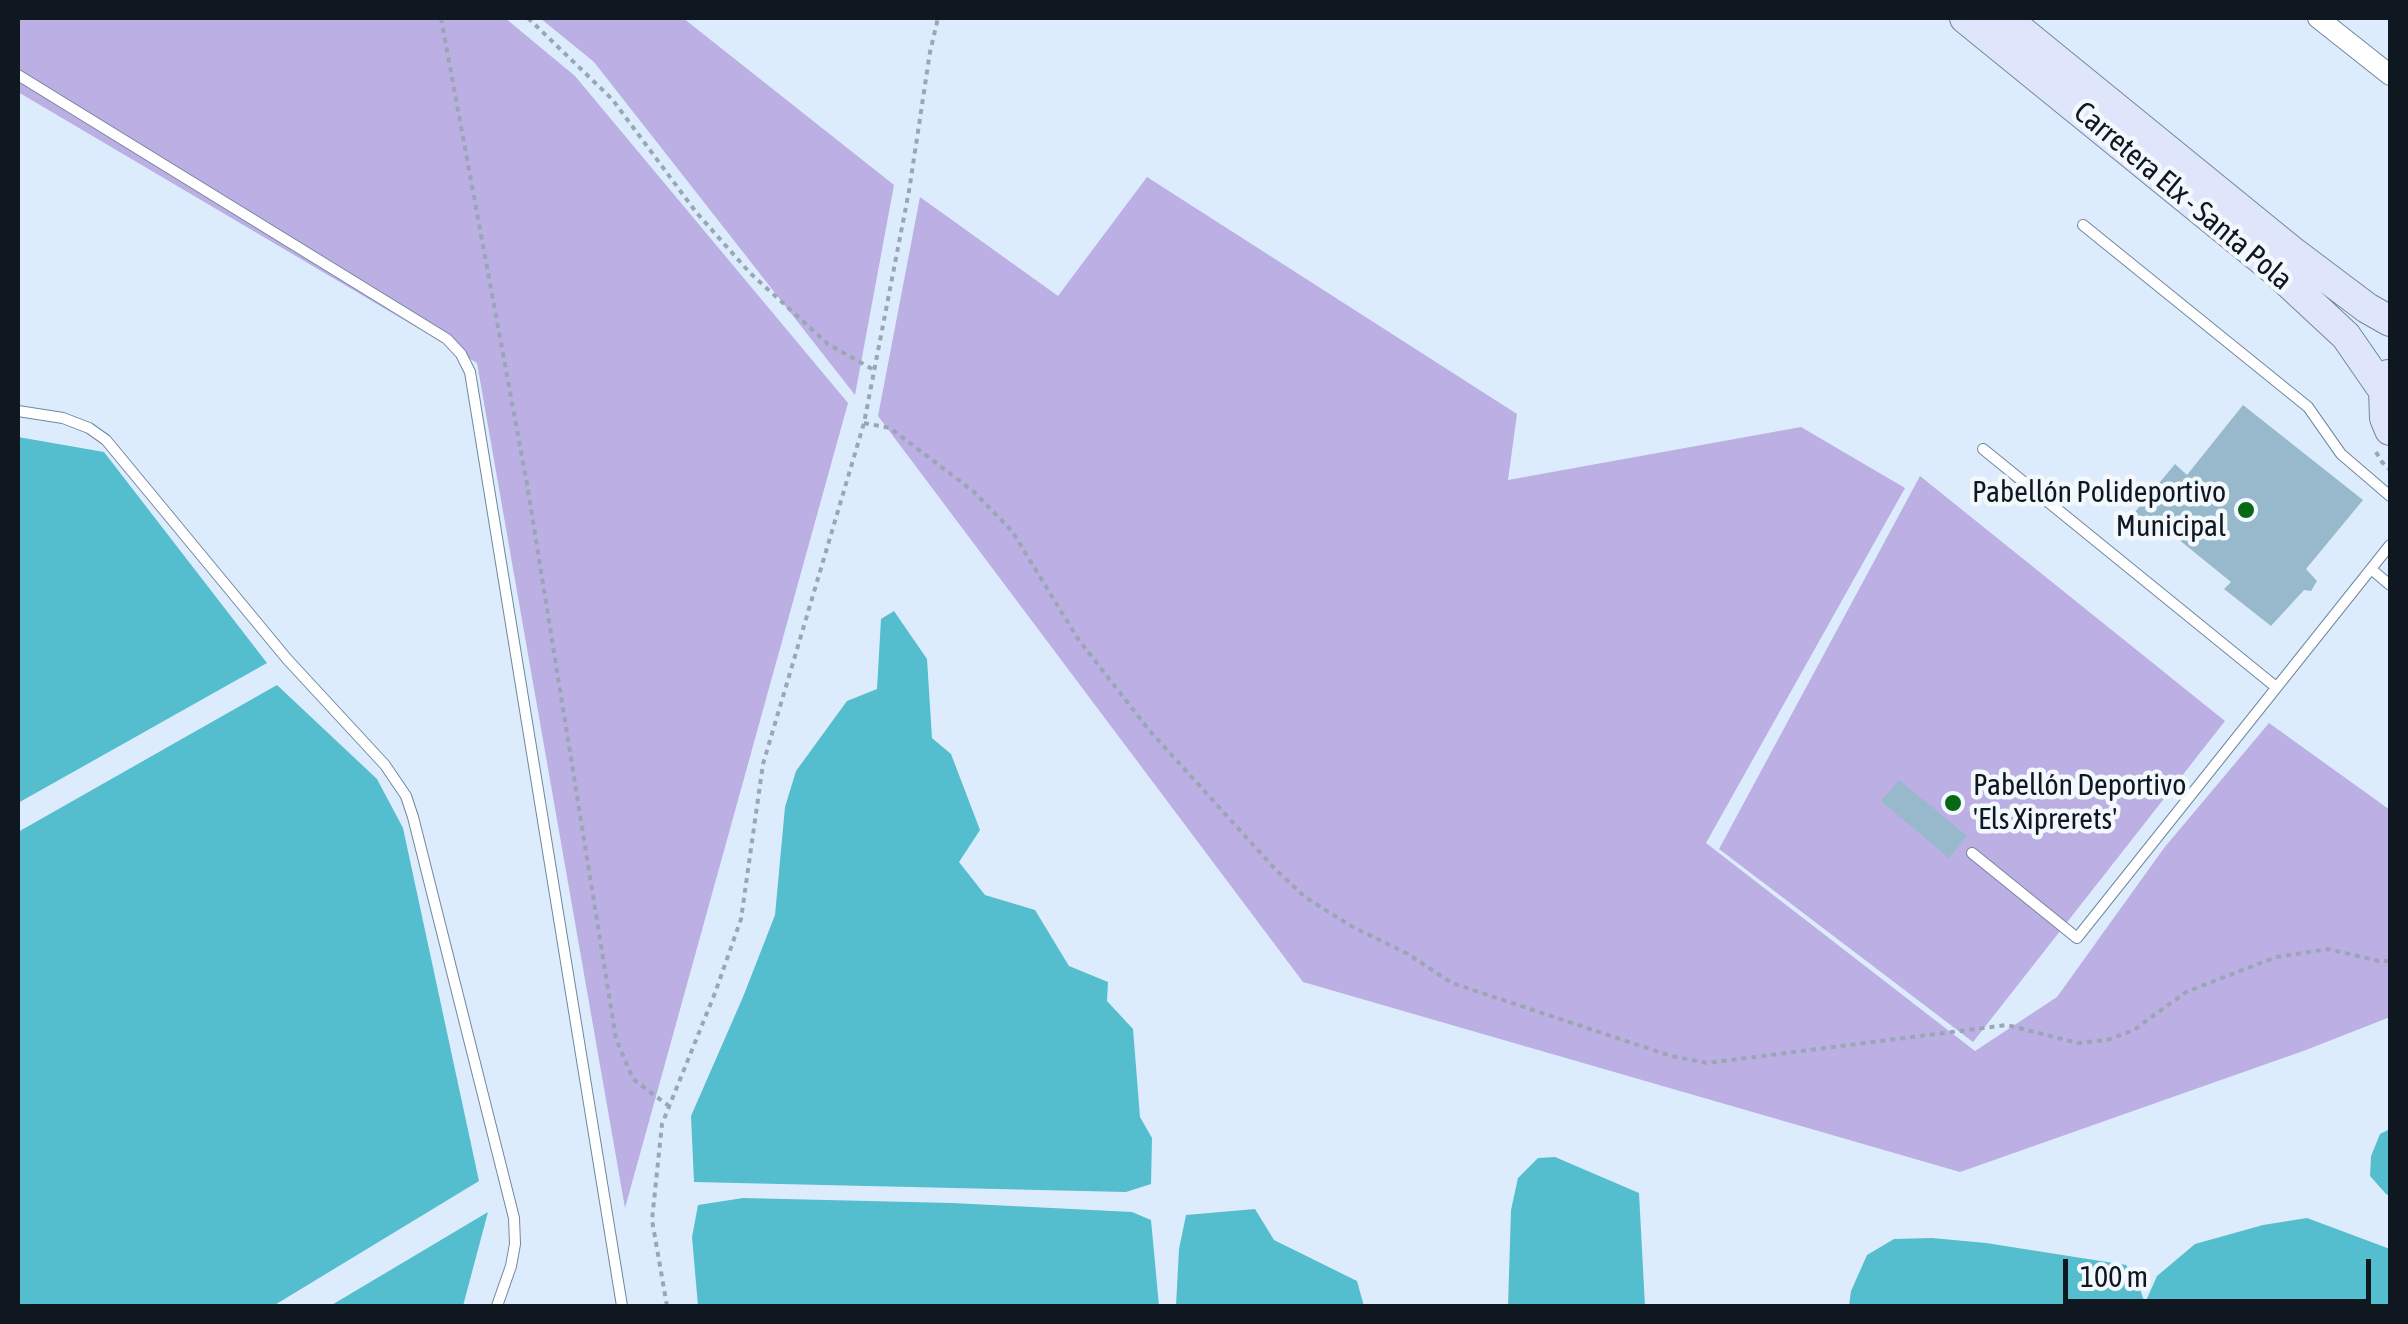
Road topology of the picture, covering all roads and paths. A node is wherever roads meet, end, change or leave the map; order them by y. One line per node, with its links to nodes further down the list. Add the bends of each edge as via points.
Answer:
1 (441, 18): 24 (path, via 527,484 616,1039 633,1078)
2 (528, 18): 11 (path, via 612,99 750,273 828,344)
3 (938, 18): 11 (path)
4 (1966, 18): 12 (main road, Carretera Elx - Santa Pola, via 2275,270)
5 (2004, 18): 10 (main road, Carretera Elx - Santa Pola, via 2290,250)
6 (2318, 18): 8 (street)
7 (18, 75): 26 (lane, via 447,338 470,372)
8 (2390, 76)
9 (2083, 224): 17 (lane, via 2308,407 2340,454)
10 (2390, 321)
11 (874, 370): 14 (path)
12 (2387, 379): 15 (main road)
13 (18, 411): 25 (lane, via 63,418 106,440 287,659 386,764 406,796 514,1218 511,1266)
14 (864, 423): 23 (path, via 890,428 1012,530 1078,640 1275,869 1304,896 1452,983 1707,1063 2007,1024 2078,1043 2107,1040 2134,1030 2186,992 2276,957 2328,950); 24 (path, via 763,764 741,919)
15 (2390, 430)
16 (1983, 449): 21 (lane)
17 (2390, 496)
18 (2390, 545): 19 (lane)
19 (2371, 569): 20 (lane); 21 (lane)
20 (2390, 585)
21 (2276, 687): 22 (lane, via 2077,938)
22 (1972, 853)
23 (2390, 961)
24 (669, 1106): 27 (path, via 652,1220)
25 (497, 1306)
26 (622, 1306)
27 (667, 1306)

